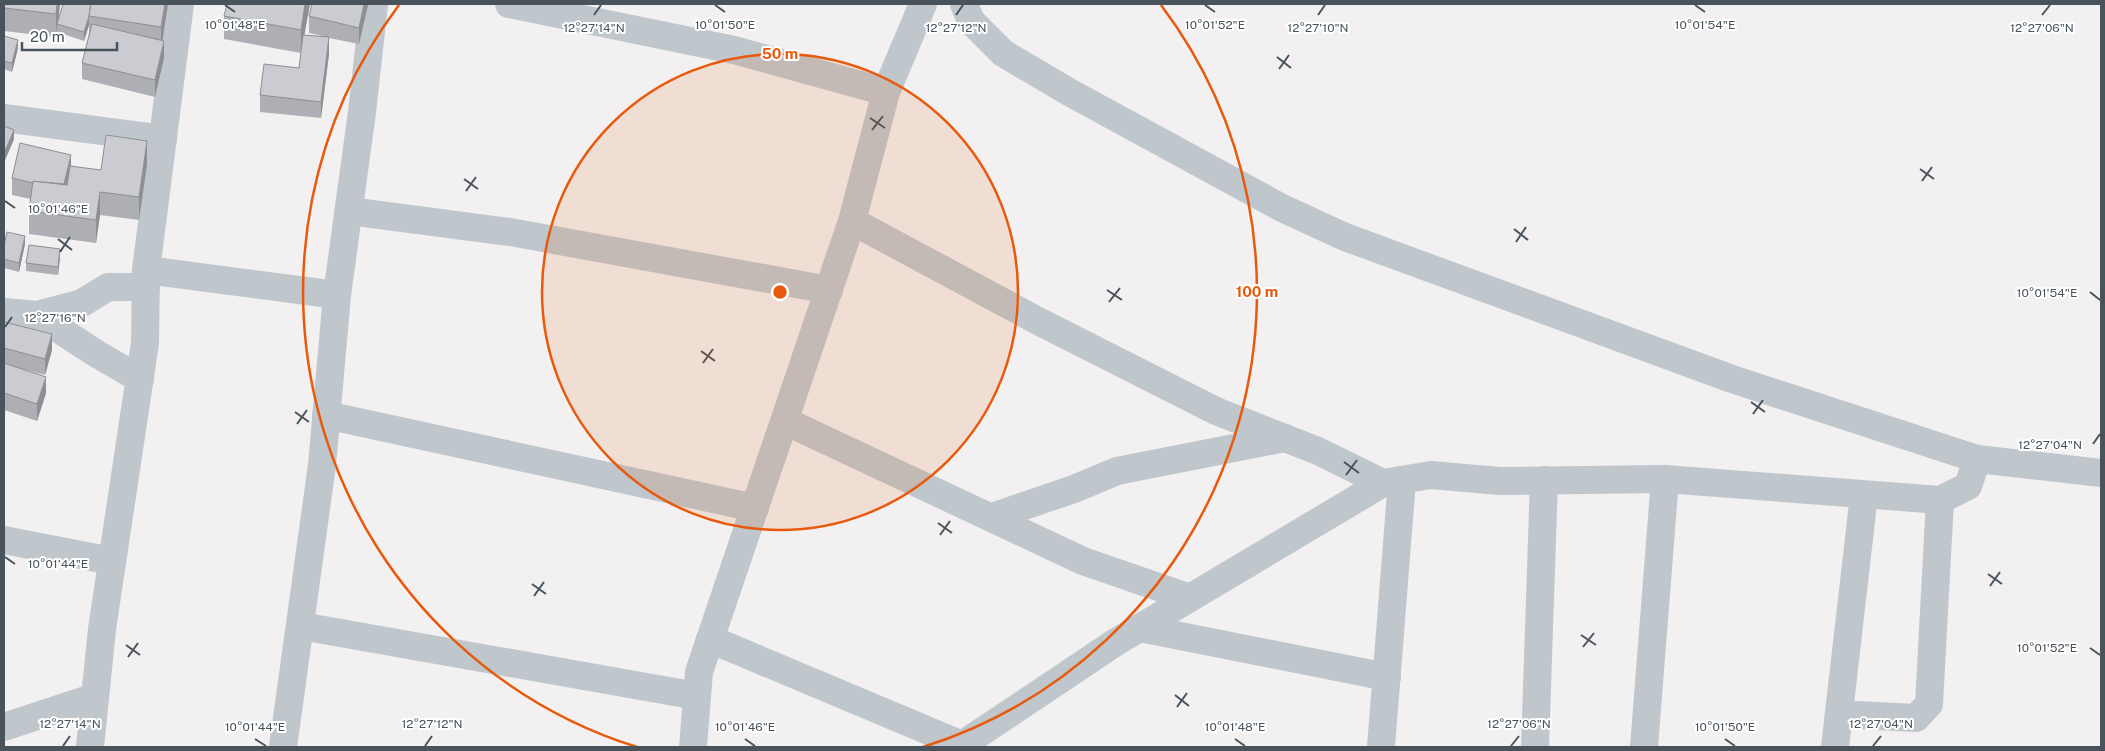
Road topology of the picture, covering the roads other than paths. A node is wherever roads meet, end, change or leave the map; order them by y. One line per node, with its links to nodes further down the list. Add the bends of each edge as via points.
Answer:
1 (180, 4): 8 (street)
2 (374, 4): 9 (street)
3 (509, 4): 6 (street, via 734,50)
4 (923, 4): 6 (street)
5 (964, 4): 21 (street, via 970,21 1003,53 1282,208 1345,237 1732,380)
6 (886, 92): 10 (street)
7 (4, 118): 8 (street)
8 (163, 139): 11 (street)
9 (349, 211): 12 (street, via 510,232); 13 (street)
10 (852, 221): 12 (street); 20 (street, via 1040,322 1216,411)
11 (146, 279): 13 (street); 15 (street, via 108,287 82,303); 17 (street, via 145,343)
12 (829, 290): 19 (street)
13 (338, 295): 18 (street)
14 (4, 312): 15 (street)
15 (43, 319): 16 (street); 17 (street)
16 (30, 344)
17 (140, 379): 31 (street)
18 (326, 416): 28 (street); 33 (street)
19 (785, 420): 28 (street); 29 (street)
20 (1285, 438): 25 (street); 29 (street, via 1117,472)
21 (1976, 459): 22 (street); 27 (street, via 1968,486)
22 (2101, 473)
23 (1665, 479): 24 (street); 26 (street); 47 (street)
24 (1544, 480): 25 (street, via 1500,481 1431,475); 46 (street)
25 (1393, 482): 32 (street); 36 (street)
26 (1864, 495): 27 (street); 39 (street)
27 (1940, 500): 39 (street, via 1930,704 1916,718)
28 (755, 508): 35 (street)
29 (992, 517): 32 (street, via 1083,560)
30 (4, 540): 31 (street)
31 (112, 561): 38 (street)
32 (1190, 598): 34 (street)
33 (301, 626): 37 (street); 43 (street)
34 (1140, 628): 36 (street); 41 (street)
35 (710, 639): 37 (street, via 699,672); 41 (street)
36 (1387, 677): 45 (street)
37 (697, 696): 44 (street)
38 (95, 697): 40 (street); 42 (street)
39 (1839, 714): 48 (street)
40 (4, 727)
41 (961, 746)
42 (90, 747)
43 (283, 747)
44 (693, 747)
45 (1381, 747)
46 (1535, 747)
47 (1644, 747)
48 (1835, 747)

